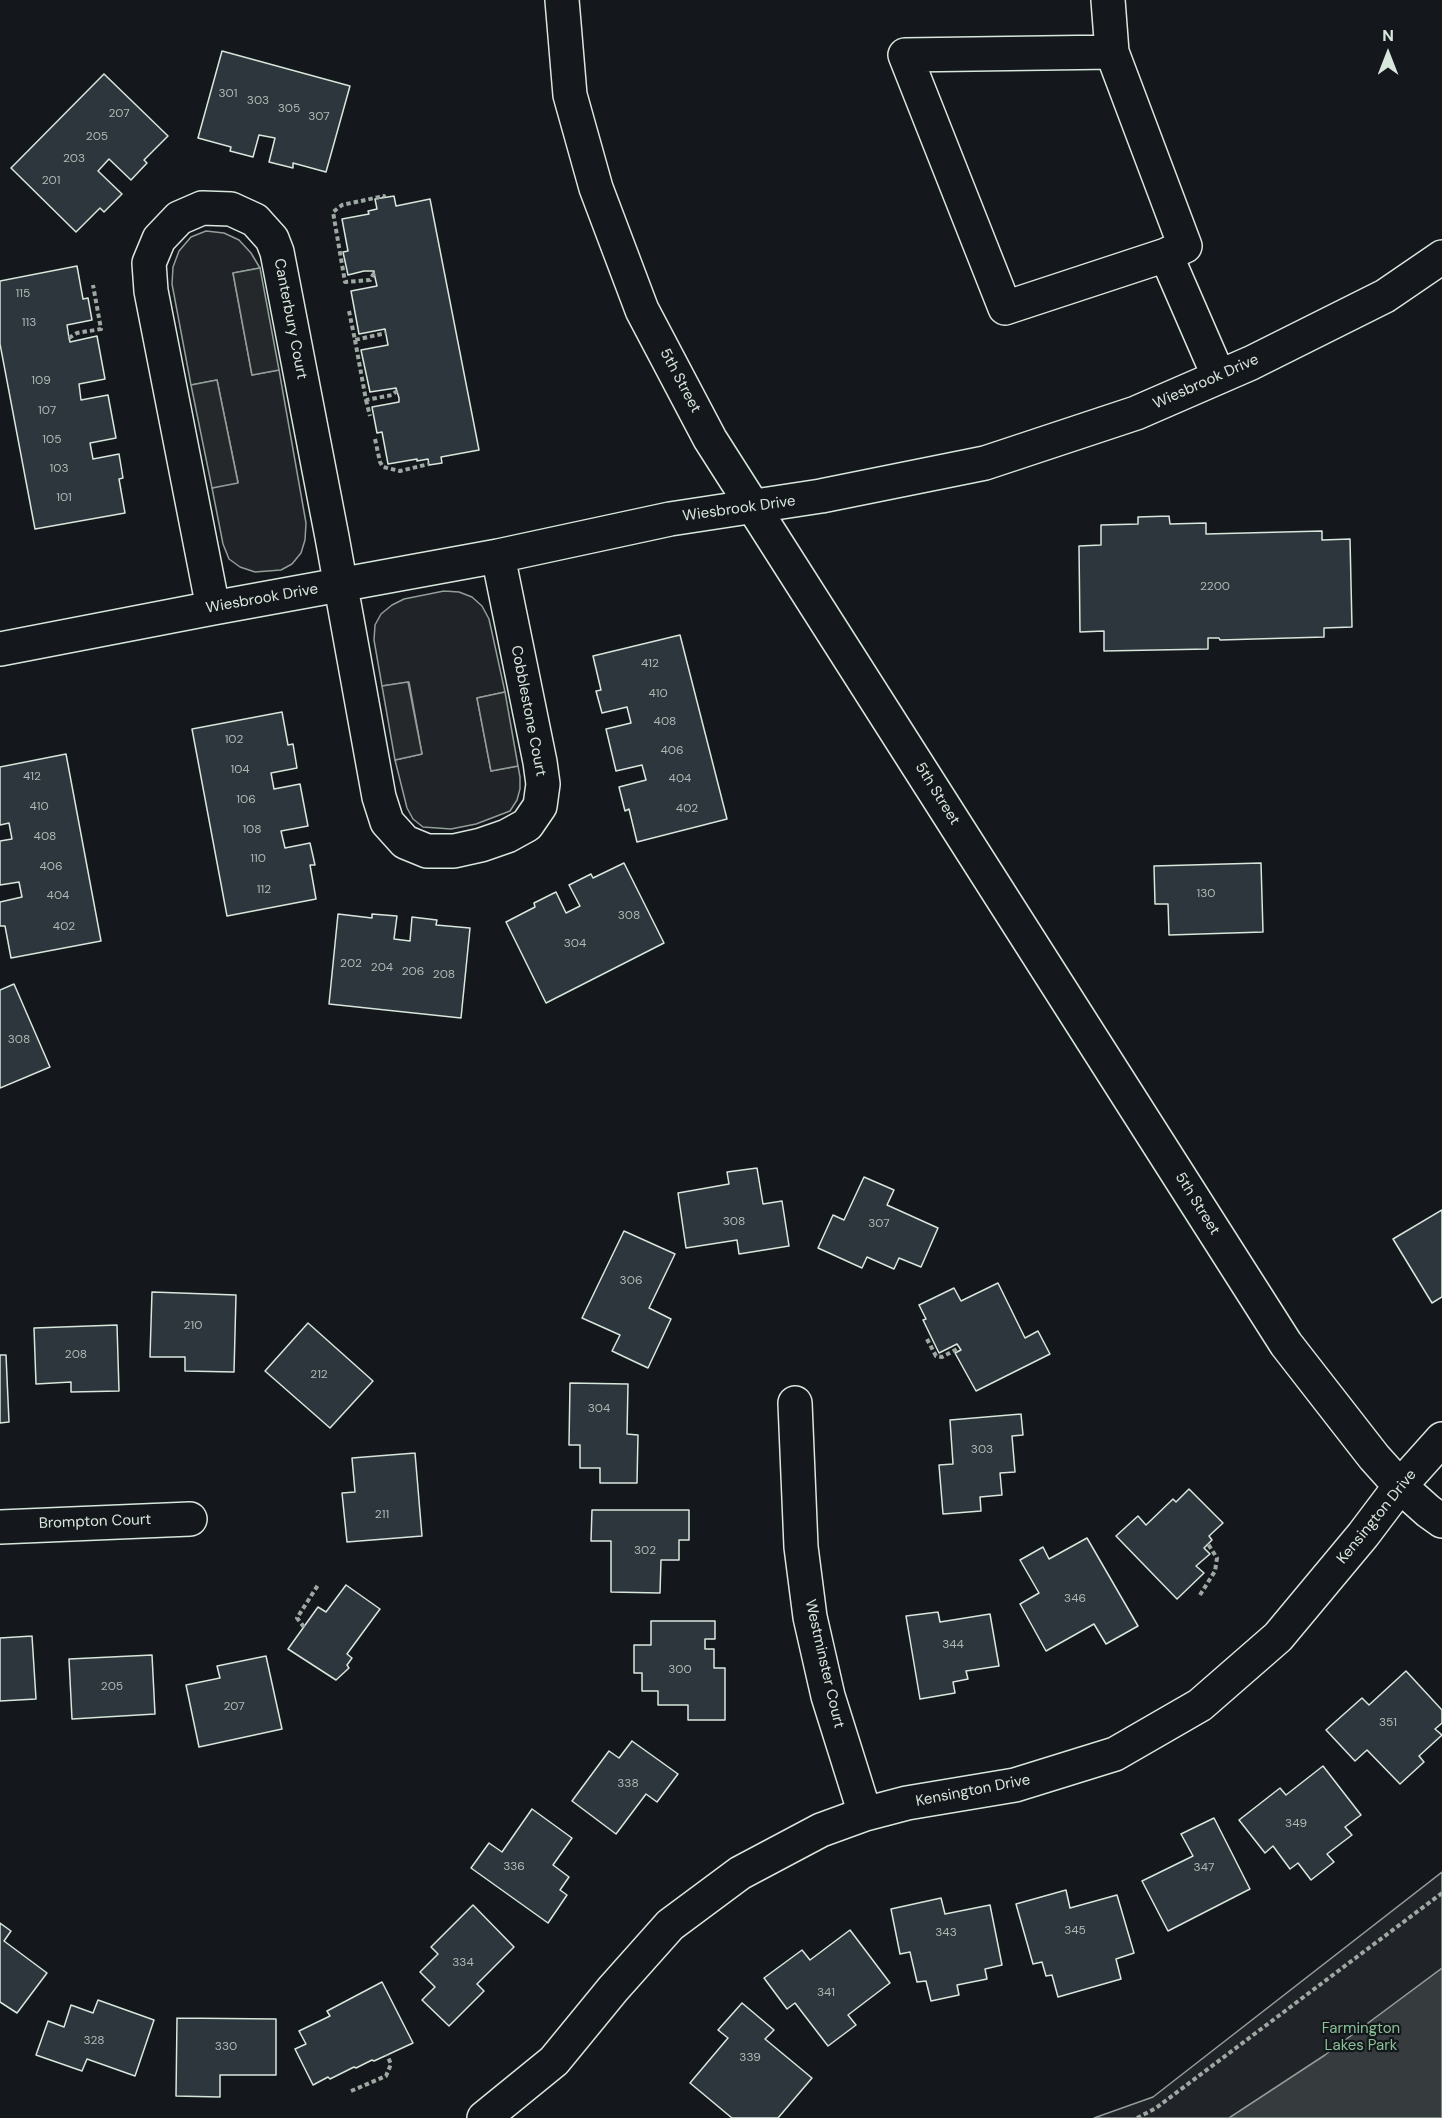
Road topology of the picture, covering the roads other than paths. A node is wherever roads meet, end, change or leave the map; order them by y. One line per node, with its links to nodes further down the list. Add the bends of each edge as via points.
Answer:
1 (562, 0): 7 (street, 5th Street, via 570,95 596,188 633,288 710,439)
2 (1108, 0): 3 (street)
3 (1112, 52): 4 (street, via 1185,246); 4 (street, via 905,55 1005,308)
4 (1166, 255): 6 (street)
5 (1442, 257): 6 (street, Wiesbrook Drive, via 1385,296)
6 (1219, 377): 7 (street, Wiesbrook Drive, via 1136,413 985,463)
7 (754, 507): 8 (street, Wiesbrook Drive, via 670,519); 14 (street, 5th Street, via 1286,1344)
8 (498, 556): 9 (street, Wiesbrook Drive); 9 (street, Cobblestone Court, via 540,762 540,806 527,825 481,845 454,851 427,851 405,842 387,822 379,797)
9 (341, 584): 10 (street, Wiesbrook Drive); 10 (street, Canterbury Court, via 275,245 255,220 231,209 202,208 178,218 159,239 149,263 151,291)
10 (213, 608): 11 (street, Wiesbrook Drive)
11 (0, 649)
12 (795, 1403): 18 (street, Westminster Court, via 801,1547 810,1617 828,1696)
13 (1442, 1439): 14 (street, Kensington Drive)
14 (1400, 1486): 16 (street, 5th Street); 18 (street, Kensington Drive, via 1278,1637 1200,1705 1115,1754 1016,1785)
15 (190, 1519): 17 (street, Brompton Court)
16 (1442, 1521)
17 (0, 1527)
18 (865, 1814): 19 (street, Kensington Drive, via 821,1830 740,1873 670,1925 554,2061)
19 (484, 2118)

